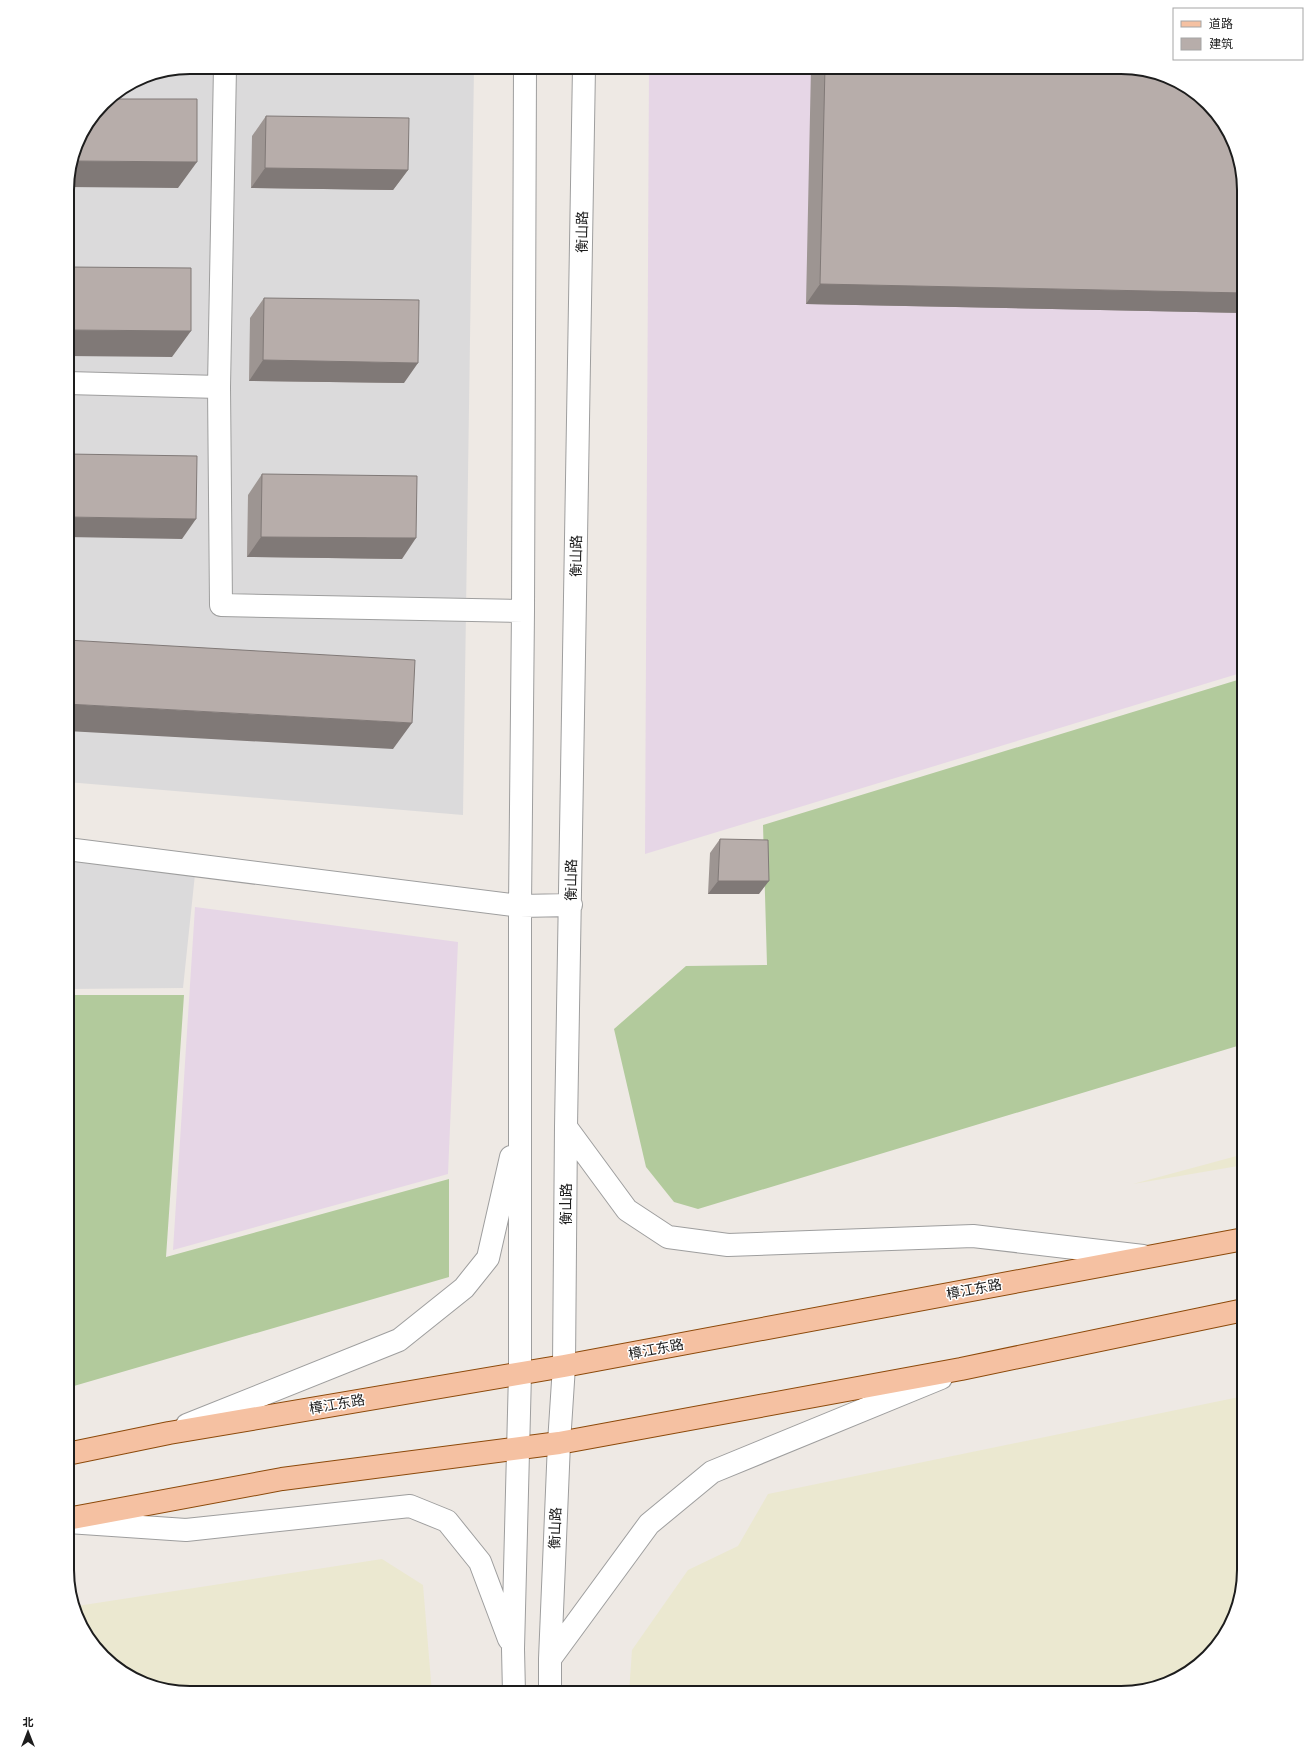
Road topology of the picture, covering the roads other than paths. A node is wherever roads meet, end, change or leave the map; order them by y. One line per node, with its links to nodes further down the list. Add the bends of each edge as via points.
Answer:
1 (225, 74): 5 (street)
2 (525, 74): 6 (street)
3 (584, 74): 8 (street, 衡山路)
4 (74, 383): 5 (street)
5 (219, 387): 6 (street, via 220,605)
6 (523, 611): 9 (street)
7 (74, 850): 9 (street)
8 (571, 905): 9 (street); 11 (street, 衡山路)
9 (520, 906): 10 (street)
10 (520, 1121): 17 (street); 18 (street, via 488,1258 464,1288 399,1340)
11 (566, 1127): 13 (street, via 627,1210 668,1237 728,1245 973,1236); 15 (street, 衡山路)
12 (1237, 1240): 13 (main road, 樟江东路)
13 (1148, 1256): 15 (main road, 樟江东路)
14 (1237, 1311): 16 (main road)
15 (564, 1366): 17 (main road, 樟江东路); 19 (street, 衡山路)
16 (961, 1369): 19 (main road); 25 (street, via 712,1472 649,1524)
17 (520, 1373): 18 (main road, 樟江东路); 20 (street)
18 (169, 1433): 21 (main road, 樟江东路)
19 (559, 1443): 20 (main road); 25 (street, 衡山路)
20 (520, 1448): 22 (main road, via 282,1479); 24 (street)
21 (74, 1453)
22 (74, 1518)
23 (74, 1522): 24 (street, via 186,1530 410,1506 447,1522 480,1562)
24 (513, 1648): 26 (street)
25 (550, 1660): 27 (street, 衡山路)
26 (514, 1686)
27 (550, 1686)

